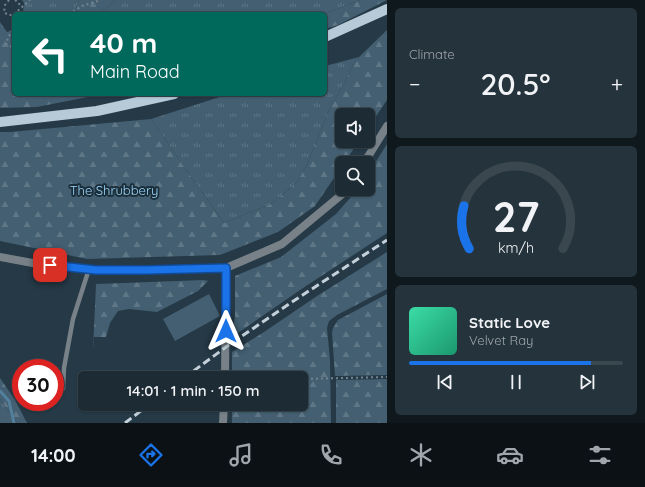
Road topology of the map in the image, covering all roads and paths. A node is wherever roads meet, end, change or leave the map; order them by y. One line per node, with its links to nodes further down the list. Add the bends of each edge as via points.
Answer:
1 (8, 0): 9 (path, via 4,12)
2 (15, 0): 5 (path, via 19,3)
3 (30, 0): 5 (path)
4 (101, 0): 8 (path)
5 (20, 9): 7 (path)
6 (387, 9): 11 (main road)
7 (16, 12)
8 (72, 12)
9 (12, 14)
10 (12, 30): 12 (path, via 6,44)
11 (327, 37)
12 (12, 47)
13 (165, 96): 14 (main road, via 97,111)
14 (0, 122)
15 (387, 126): 16 (street)
16 (368, 156)
17 (340, 196): 19 (street, via 282,244)
18 (0, 257): 20 (street)
19 (226, 268): 20 (street); 22 (street)
20 (89, 269): 21 (lane, via 73,320)
21 (64, 368)
22 (225, 371)
23 (387, 377): 24 (path)
24 (308, 379)
25 (224, 411): 26 (street)
26 (224, 423)

